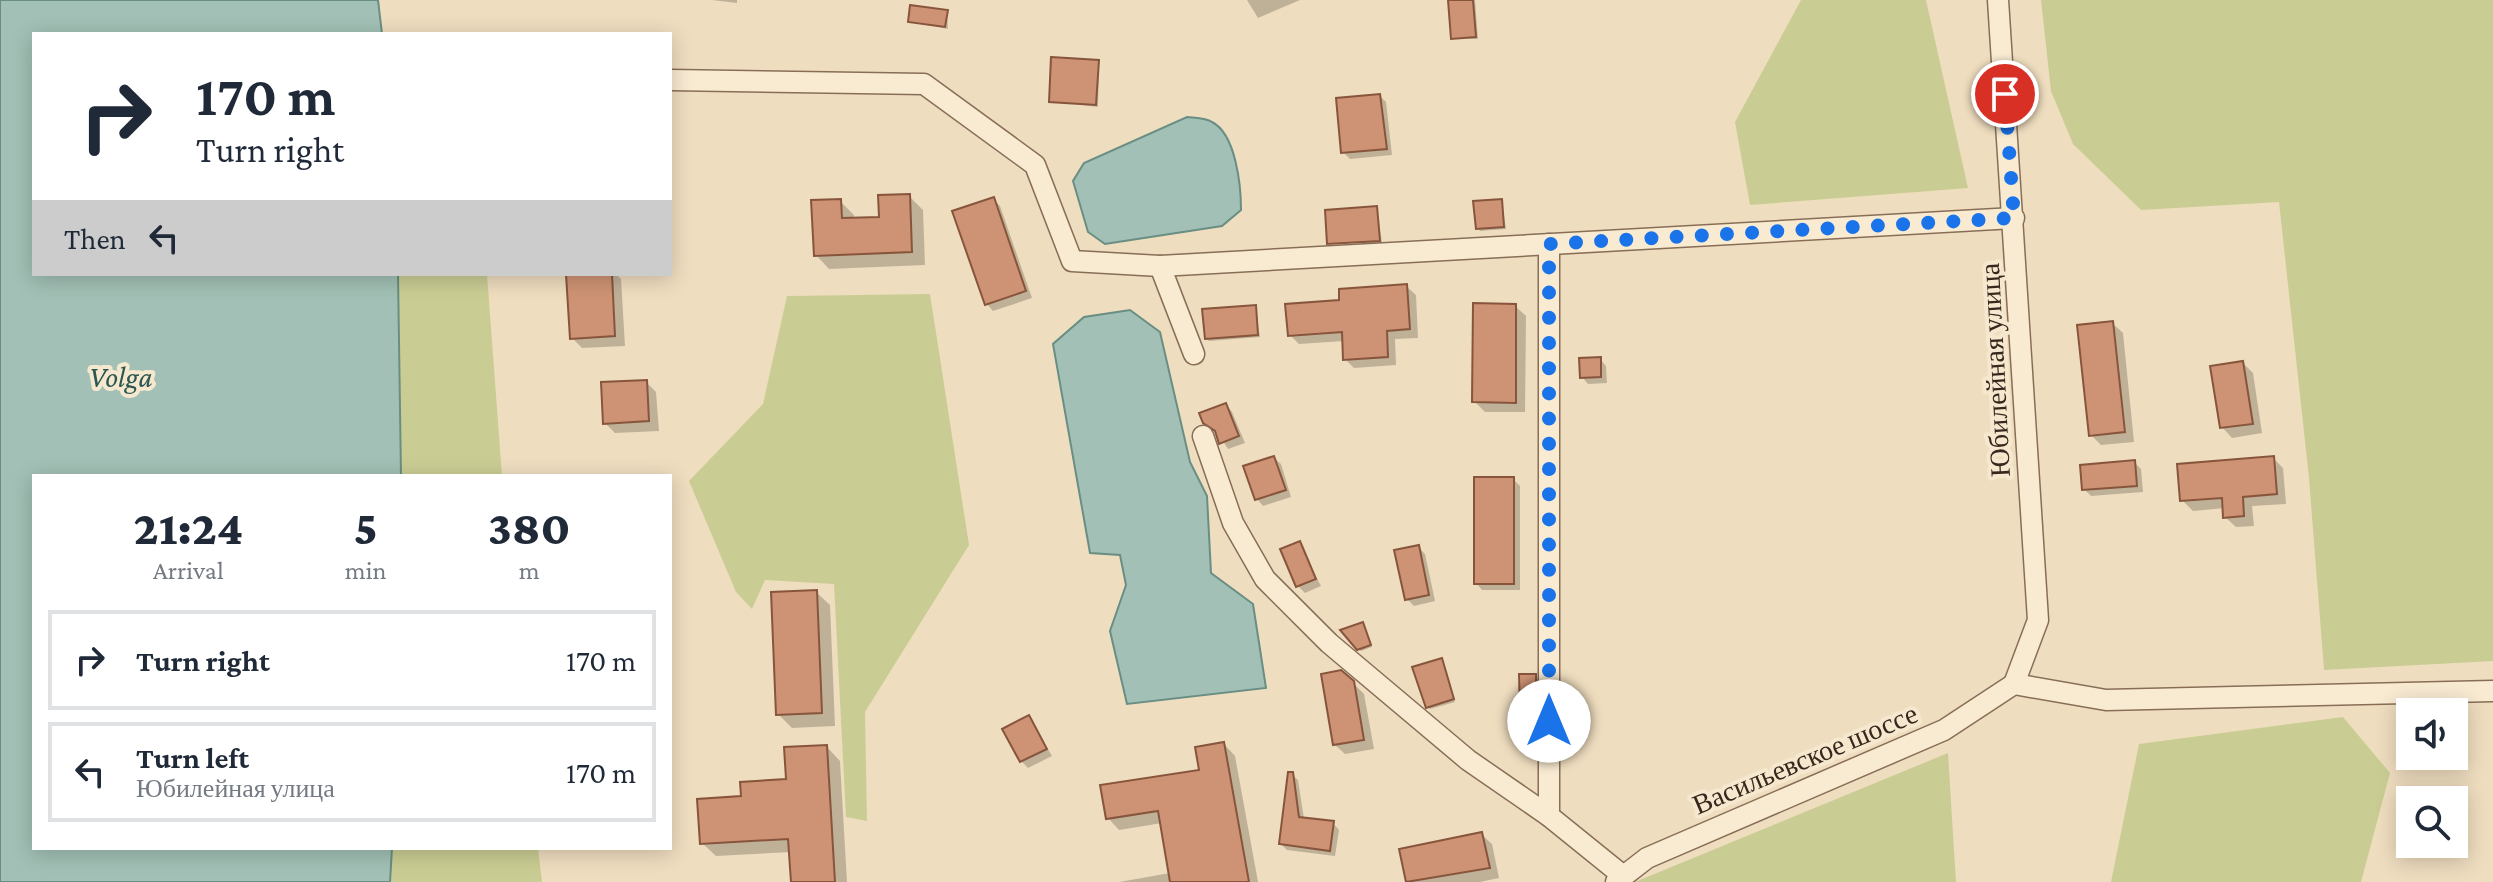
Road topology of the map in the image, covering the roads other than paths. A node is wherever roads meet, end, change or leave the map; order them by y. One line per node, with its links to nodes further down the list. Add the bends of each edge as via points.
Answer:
1 (1998, 0): 3 (street, Юбилейная улица)
2 (672, 80): 5 (street, via 924,84 1035,165 1072,261)
3 (2014, 218): 4 (street); 8 (street, Юбилейная улица, via 2038,620)
4 (1549, 244): 5 (street); 10 (street)
5 (1160, 266): 6 (street)
6 (1194, 354)
7 (1203, 436): 10 (street, via 1233,523 1265,579 1329,643 1468,760)
8 (2014, 684): 9 (street, via 2106,700); 11 (street, Васильевское шоссе, via 1944,730 1647,858)
9 (2493, 691)
10 (1549, 816): 11 (street)
11 (1619, 879)

